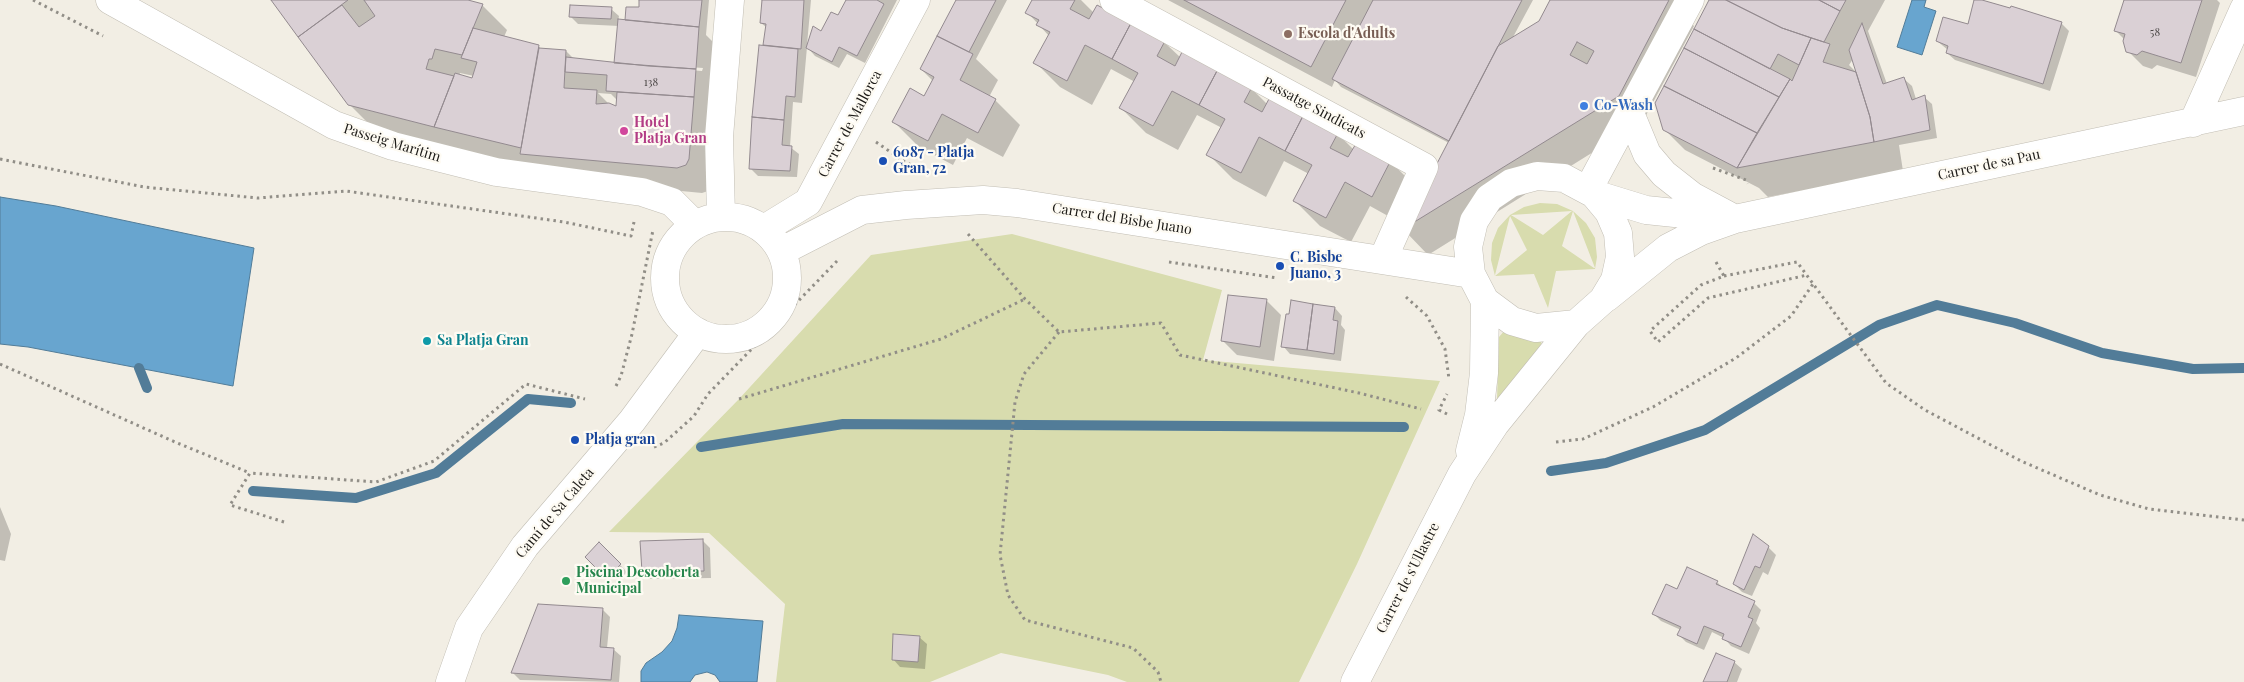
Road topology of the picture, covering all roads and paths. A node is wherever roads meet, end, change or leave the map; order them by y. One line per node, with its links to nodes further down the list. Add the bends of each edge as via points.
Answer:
1 (110, 0): 7 (street, Passeig Marítim)
2 (730, 0): 14 (street, via 719,137)
3 (916, 0): 18 (street, Carrer de Mallorca, via 808,202)
4 (1114, 0): 23 (street, Passatge Sindicats, via 1424,167)
5 (1690, 0): 9 (street)
6 (2244, 9): 10 (street)
7 (158, 13): 12 (street, Passeig Marítim, via 334,125 393,146 496,172)
8 (2244, 111): 10 (street, Carrer de sa Pau)
9 (1630, 113): 13 (street); 15 (street, via 1647,154 1664,174 1692,196)
10 (2193, 123): 15 (street, Carrer de sa Pau)
11 (0, 159): 12 (path, via 144,187 258,198 346,191 564,222 631,236)
12 (642, 192): 16 (street, Passeig Marítim, via 672,202)
13 (1591, 192): 15 (street, Carrer de sa Pau, via 1646,210); 25 (street, via 1564,178 1537,176 1511,183 1489,198 1474,221 1468,247); 32 (street, via 1609,212 1618,234 1620,257 1615,280)
14 (721, 216): 16 (street); 18 (street, via 751,221)
15 (1735, 218): 32 (street, Carrer de sa Pau, via 1701,230 1668,248)
16 (694, 224): 35 (street, via 674,245 664,272 669,300 685,324)
17 (654, 228): 38 (path, via 632,334 621,376)
18 (764, 229): 20 (street)
19 (968, 234): 31 (path)
20 (782, 251): 23 (street, Carrer del Bisbe Juano, via 862,210 983,200); 35 (street, via 788,285 775,316 747,336 714,338)
21 (842, 255): 44 (path, via 708,394 694,416)
22 (1162, 260): 28 (path)
23 (1383, 260): 25 (street, Carrer del Bisbe Juano)
24 (1716, 262): 27 (path)
25 (1471, 274): 33 (street)
26 (1807, 275): 27 (path, via 1797,262); 27 (path, via 1708,298 1658,342 1650,331 1701,284); 29 (path)
27 (1724, 276)
28 (1279, 278)
29 (1814, 284): 43 (path, via 1791,316 1736,358 1644,411 1583,439); 47 (path, via 1886,383 1925,410 2021,460 2100,496 2149,509)
30 (1404, 296): 42 (path, via 1427,316 1445,350 1450,387)
31 (1024, 299): 36 (path); 40 (path, via 941,339)
32 (1603, 300): 34 (street)
33 (1485, 301): 34 (street, via 1512,321 1536,328); 46 (street, Carrer de s'Ullastre, via 1481,398 1473,441)
34 (1576, 324): 46 (street, Carrer de s'Ullastre, via 1496,424)
35 (698, 332): 49 (street, Camí de Sa Caleta, via 632,421 525,546 469,628)
36 (1059, 332): 41 (path, via 1161,323 1180,355 1359,393); 50 (path, via 1024,374 1015,402 1000,555 1008,595 1025,620 1133,648 1158,672)
37 (0, 364): 45 (path)
38 (612, 394)
39 (585, 399): 45 (path, via 526,384 434,461 376,482)
40 (740, 399)
41 (1421, 410)
42 (1439, 410)
43 (1556, 442)
44 (664, 443)
45 (250, 473): 48 (path, via 230,505)
46 (1462, 474): 51 (street, Carrer de s'Ullastre)
47 (2244, 520)
48 (284, 522)
49 (450, 682)
50 (1161, 682)
51 (1355, 682)

